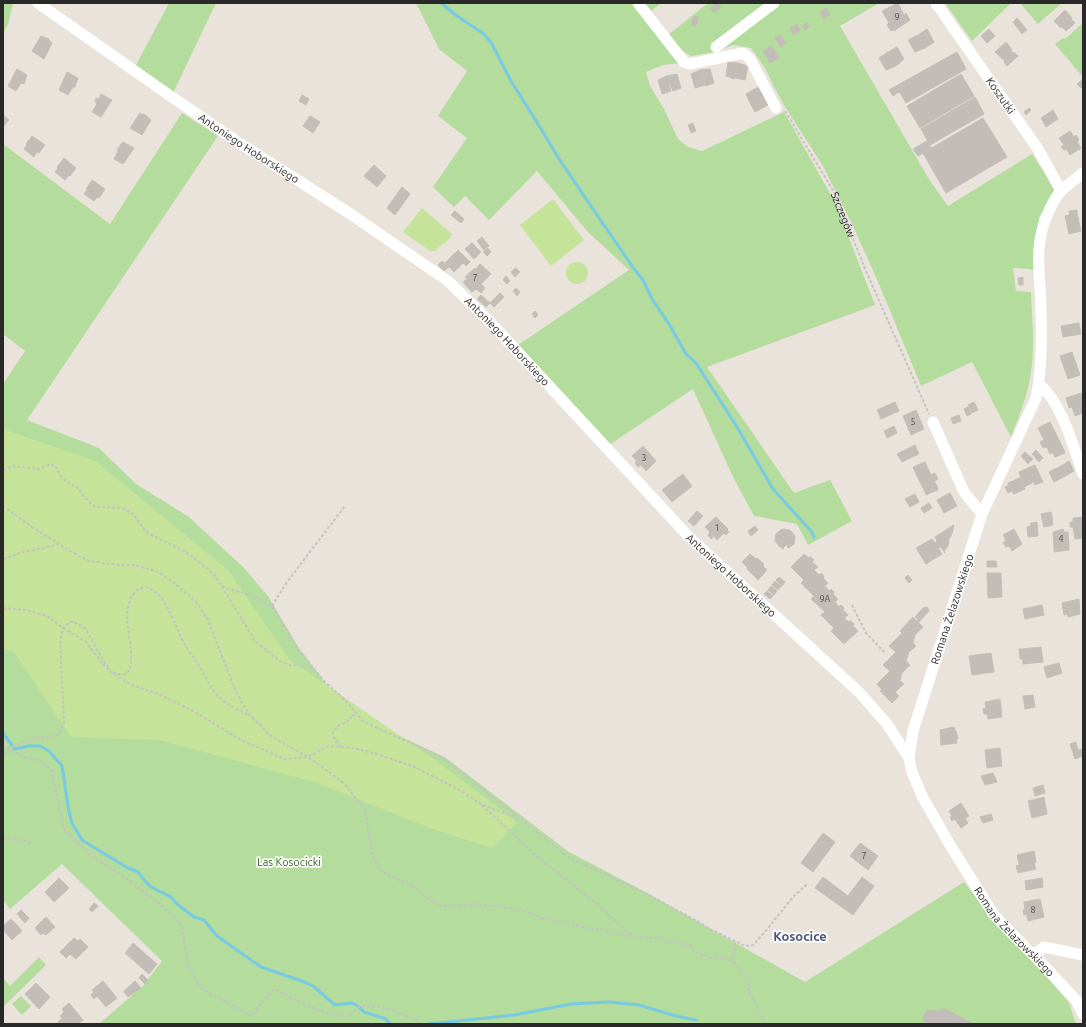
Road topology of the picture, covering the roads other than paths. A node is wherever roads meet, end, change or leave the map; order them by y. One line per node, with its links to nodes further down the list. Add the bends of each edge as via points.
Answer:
1 (38, 3): 13 (street, Antoniego Hoborskiego, via 182,104 448,281 492,324 688,536 859,692 887,724)
2 (638, 3): 6 (street, via 684,62 690,64 743,53 750,59)
3 (774, 3): 5 (street)
4 (936, 3): 8 (street, Koszutki, via 1038,149)
5 (716, 47)
6 (776, 108)
7 (1083, 173): 8 (street, Romana Żelazowskiego)
8 (1061, 191): 9 (street, Romana Żelazowskiego, via 1043,223 1039,238)
9 (1039, 384): 11 (street, via 1047,390 1059,409); 12 (street, Romana Żelazowskiego, via 1036,398)
10 (933, 422): 12 (street, via 964,492)
11 (1083, 474)
12 (982, 514): 13 (street, Romana Żelazowskiego, via 913,730)
13 (909, 758): 14 (street, Romana Żelazowskiego, via 922,796 994,915)
14 (1034, 954): 15 (street, via 1044,947); 16 (street, Romana Żelazowskiego, via 1076,1000)
15 (1083, 955)
16 (1083, 1014)

